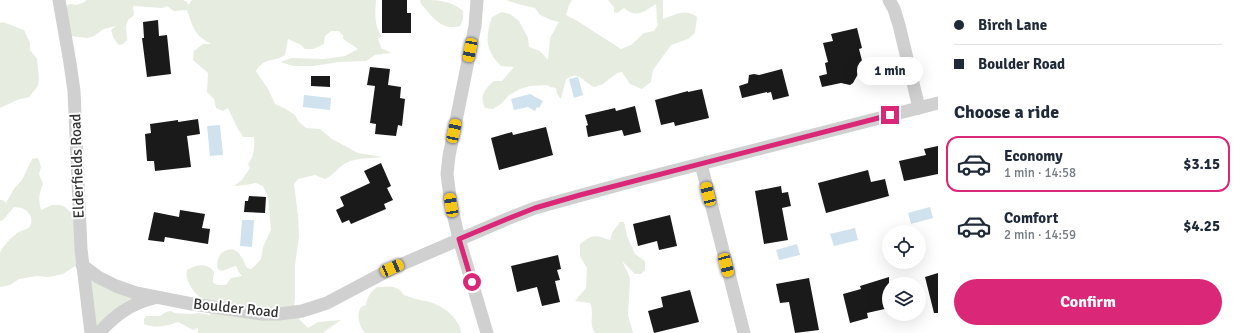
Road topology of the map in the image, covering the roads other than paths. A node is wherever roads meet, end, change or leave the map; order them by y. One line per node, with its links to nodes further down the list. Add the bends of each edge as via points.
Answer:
1 (59, 0): 8 (street, Elderfields Road, via 74,91)
2 (477, 0): 7 (street, via 475,26 447,174)
3 (889, 0): 5 (street, via 894,10)
4 (938, 103): 5 (street, Boulder Road)
5 (919, 108): 6 (street, Boulder Road)
6 (700, 164): 7 (street, Boulder Road, via 548,204); 13 (street)
7 (459, 239): 9 (street, Boulder Road, via 392,268 327,303 302,311 262,314); 12 (street)
8 (82, 265): 9 (street, Boulder Road, via 116,286); 10 (street, Elderfields Road)
9 (156, 298): 11 (street, via 140,301 126,308)
10 (92, 333)
11 (99, 333)
12 (487, 333)
13 (744, 333)

